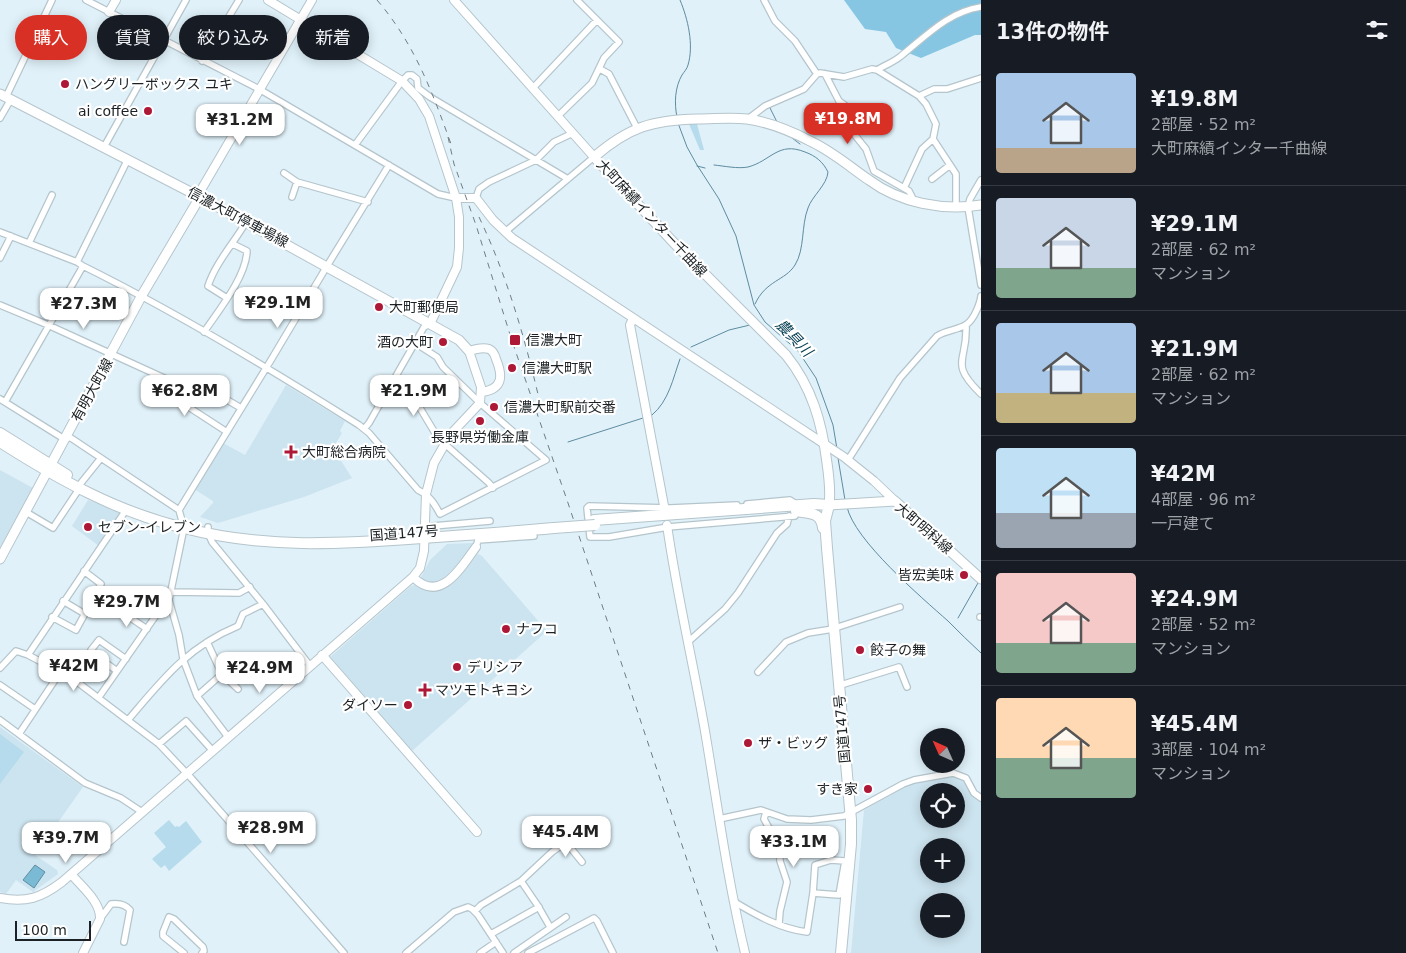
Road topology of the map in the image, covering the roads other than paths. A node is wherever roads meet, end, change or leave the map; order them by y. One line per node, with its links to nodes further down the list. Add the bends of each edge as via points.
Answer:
1 (52, 0): 32 (street)
2 (86, 0): 12 (street)
3 (116, 0): 12 (street)
4 (186, 0): 18 (street)
5 (239, 0): 22 (street)
6 (268, 0): 15 (street)
7 (312, 0): 14 (street)
8 (454, 0): 29 (street)
9 (577, 0): 16 (street)
10 (764, 0): 25 (street, via 775,21 795,41)
11 (981, 7): 24 (street, via 968,9 942,22 899,58)
12 (109, 12): 13 (street)
13 (115, 15)
14 (304, 15)
15 (297, 18)
16 (598, 20): 23 (street, via 619,42 604,58); 29 (street)
17 (297, 27): 30 (street)
18 (169, 31)
19 (169, 43): 22 (street)
20 (153, 60): 40 (street)
21 (367, 60): 28 (street)
22 (202, 61): 30 (street)
23 (600, 69): 33 (street, via 586,90); 36 (street, via 610,74)
24 (877, 70): 26 (street, via 844,77); 31 (street)
25 (817, 74): 26 (street); 35 (street, via 804,90 765,106)
26 (825, 74): 51 (street, via 839,101 854,112 854,134 866,149 874,172)
27 (981, 78): 31 (street, via 947,89 934,89)
28 (402, 81): 39 (street); 43 (street, via 410,74 415,76 418,88 425,94); 55 (street, via 429,116)
29 (533, 88): 33 (street)
30 (259, 90): 39 (street); 53 (street, via 201,190)
31 (920, 96): 38 (street, via 936,124)
32 (5, 97): 34 (street); 40 (main road, 信濃大町停車場線)
33 (558, 116): 37 (street)
34 (0, 118)
35 (748, 119): 36 (main road, 大町麻績インター千曲線, via 670,120); 58 (main road, 大町麻績インター千曲線, via 811,141 880,187)
36 (637, 128): 41 (main road, 大町麻績インター千曲線)
37 (572, 133): 41 (street); 43 (street, via 554,142)
38 (933, 139): 45 (street); 51 (street, via 922,149)
39 (355, 145): 44 (street)
40 (104, 147): 42 (main road, 信濃大町停車場線)
41 (594, 157): 47 (street); 99 (main road, 大町麻績インター千曲線, via 794,364 814,402)
42 (128, 159): 53 (main road, 信濃大町停車場線); 69 (street)
43 (536, 160): 47 (street); 56 (street, via 489,182 479,189)
44 (389, 165): 55 (street, via 438,194); 57 (street)
45 (950, 165): 48 (street); 60 (street, via 956,178)
46 (284, 174): 50 (street)
47 (568, 179): 64 (street)
48 (932, 179)
49 (981, 180): 61 (street)
50 (297, 182): 54 (street); 57 (street)
51 (904, 188): 58 (street)
52 (52, 195): 66 (street)
53 (200, 197): 62 (main road, 信濃大町停車場線); 73 (main road, 有明大町線)
54 (292, 197)
55 (456, 198): 56 (street); 78 (street, via 458,260)
56 (476, 198): 64 (street)
57 (368, 202): 71 (street)
58 (914, 202): 60 (main road, 大町麻績インター千曲線)
59 (981, 205): 61 (main road, 大町麻績インター千曲線)
60 (956, 207): 61 (main road, 大町麻績インター千曲線)
61 (968, 207): 72 (street)
62 (246, 222): 67 (street); 71 (main road, 信濃大町停車場線)
63 (0, 232): 65 (street)
64 (505, 232): 77 (street)
65 (11, 236): 66 (street); 68 (street)
66 (29, 243): 69 (street)
67 (233, 244): 75 (street, via 246,251 246,259); 75 (street, via 214,270 208,286)
68 (0, 258)
69 (77, 262): 70 (street)
70 (83, 266): 73 (street); 79 (street)
71 (326, 266): 78 (main road, 信濃大町停車場線); 85 (street)
72 (981, 285)
73 (142, 295): 81 (street); 84 (main road, 有明大町線)
74 (981, 296): 80 (street)
75 (227, 298): 81 (street)
76 (0, 305): 79 (street)
77 (633, 318): 99 (street); 108 (street, via 630,325)
78 (430, 324): 82 (street, via 424,327); 83 (main road, 信濃大町停車場線, via 459,340)
79 (48, 325): 84 (street); 90 (street)
80 (966, 325): 89 (street, via 962,369); 101 (street, via 932,340 900,378)
81 (204, 332): 85 (street)
82 (415, 343): 86 (street); 91 (street, via 437,357)
83 (469, 351): 88 (street); 88 (street, via 488,349 498,364 501,374 498,384 490,391)
84 (111, 354): 87 (street); 96 (main road, 有明大町線)
85 (267, 367): 92 (street); 93 (street)
86 (392, 381): 93 (street); 98 (street, via 416,403)
87 (193, 387): 92 (street, via 217,394); 94 (street, via 184,404)
88 (482, 392): 91 (street)
89 (981, 394)
90 (2, 401): 96 (street)
91 (480, 403): 98 (street); 104 (street, via 546,460)
92 (241, 408): 94 (street)
93 (364, 429): 105 (street, via 418,490)
94 (227, 432): 110 (street)
95 (0, 434): 102 (highway, 国道147号)
96 (66, 438): 100 (street); 102 (main road, 有明大町線)
97 (0, 442): 102 (highway, 国道147号)
98 (444, 444): 104 (street); 105 (street, via 434,463)
99 (827, 446): 101 (street); 107 (main road, 大町麻績インター千曲線)
100 (101, 458): 103 (street); 110 (street)
101 (845, 458): 106 (street)
102 (49, 469): 103 (highway, 国道147号); 112 (main road, 有明大町線)
103 (80, 486): 109 (highway, 国道147号); 112 (street, via 53,528); 114 (highway, 国道147号)
104 (492, 488): 105 (street, via 440,514)
105 (426, 494): 117 (street)
106 (895, 501): 107 (main road, 大町明科線); 124 (main road, 大町明科線)
107 (833, 505): 111 (highway, 国道147号); 120 (highway, 国道147号, via 825,521); 134 (highway, 国道147号)
108 (665, 509): 111 (street, via 790,500 794,502); 115 (street, via 589,506 590,537 609,537)
109 (126, 510): 114 (highway, 国道147号); 122 (street)
110 (179, 510): 114 (street)
111 (794, 511): 115 (street); 117 (highway, 国道147号); 120 (highway, via 812,512 822,521); 137 (street, via 725,610)
112 (26, 512): 121 (main road, 有明大町線)
113 (490, 520): 117 (street, via 433,526)
114 (183, 525): 116 (highway, 国道147号); 126 (street)
115 (668, 526): 137 (street)
116 (208, 530): 117 (highway, 国道147号, via 302,538); 125 (street, via 212,542)
117 (426, 535): 123 (street, via 422,561)
118 (534, 536): 119 (street, via 478,540)
119 (476, 547): 123 (street, via 451,577 438,587 420,584)
120 (827, 548): 134 (highway, 国道147号)
121 (0, 559)
122 (84, 571): 128 (street); 132 (street, via 101,584)
123 (413, 577): 139 (street)
124 (981, 579)
125 (250, 587): 126 (street, via 240,593); 129 (street)
126 (171, 592): 127 (street)
127 (169, 600): 135 (street); 140 (street)
128 (63, 601): 132 (street); 133 (street)
129 (264, 604): 136 (street, via 243,614 238,626); 142 (street)
130 (900, 607): 134 (street)
131 (119, 610): 135 (street)
132 (84, 614): 133 (street, via 76,630)
133 (52, 617): 138 (street)
134 (836, 628): 146 (street, via 786,642); 148 (highway, 国道147号); 165 (highway, 国道147号)
135 (147, 629): 141 (street)
136 (207, 642): 140 (street); 147 (street)
137 (688, 642): 166 (street)
138 (28, 655): 143 (street, via 16,652); 144 (street)
139 (322, 655): 142 (street); 168 (street)
140 (183, 658): 152 (street); 156 (street)
141 (126, 659): 145 (street); 145 (street, via 98,640 91,650)
142 (310, 666): 158 (street)
143 (0, 668)
144 (61, 671): 153 (street); 154 (street)
145 (118, 671): 153 (street)
146 (758, 672)
147 (222, 674): 151 (street); 152 (street)
148 (844, 684): 150 (street, via 899,666); 165 (highway, 国道147号)
149 (0, 685): 154 (street)
150 (907, 687)
151 (238, 689)
152 (197, 696): 158 (street)
153 (99, 697): 156 (street)
154 (35, 709): 157 (street)
155 (0, 720): 157 (street)
156 (128, 720): 159 (street)
157 (19, 734): 163 (street, via 84,783 126,801)
158 (228, 737): 160 (street)
159 (159, 744): 160 (street, via 186,721); 161 (street)
160 (212, 750): 161 (street)
161 (186, 773): 163 (street); 190 (street)
162 (981, 798): 165 (street, via 966,778 947,773 903,784)
163 (142, 812): 171 (street)
164 (766, 812): 165 (street, via 799,820); 166 (street); 182 (street, via 764,819 778,846 787,882)
165 (853, 812): 198 (highway, 国道147号); 199 (highway, 国道147号, via 856,842)
166 (720, 819): 175 (street)
167 (585, 829): 169 (street)
168 (477, 832)
169 (566, 841): 170 (street); 172 (street)
170 (582, 862)
171 (71, 874): 174 (street, via 37,897 15,901); 178 (street)
172 (521, 881): 177 (street); 179 (street)
173 (813, 893): 173 (street, via 815,865 831,860 845,861 839,895); 182 (street, via 807,932)
174 (0, 898)
175 (734, 901): 182 (street); 197 (street)
176 (111, 904): 178 (street); 181 (street); 185 (street, via 120,903 130,910)
177 (539, 907): 183 (street); 184 (street)
178 (99, 909): 181 (street)
179 (474, 911): 184 (street); 191 (street, via 468,907 454,912)
180 (566, 917): 183 (street)
181 (100, 919): 187 (street)
182 (779, 924)
183 (550, 928): 194 (street)
184 (491, 934): 186 (street)
185 (124, 942)
186 (496, 942): 192 (street); 193 (street)
187 (83, 953)
188 (184, 953): 189 (street, via 163,936 168,917 203,947)
189 (202, 953)
190 (344, 953)
191 (406, 953)
192 (480, 953)
193 (503, 953)
194 (514, 953)
195 (528, 953): 196 (street, via 594,918)
196 (613, 953)
197 (745, 953)
198 (841, 953)
199 (847, 953)

